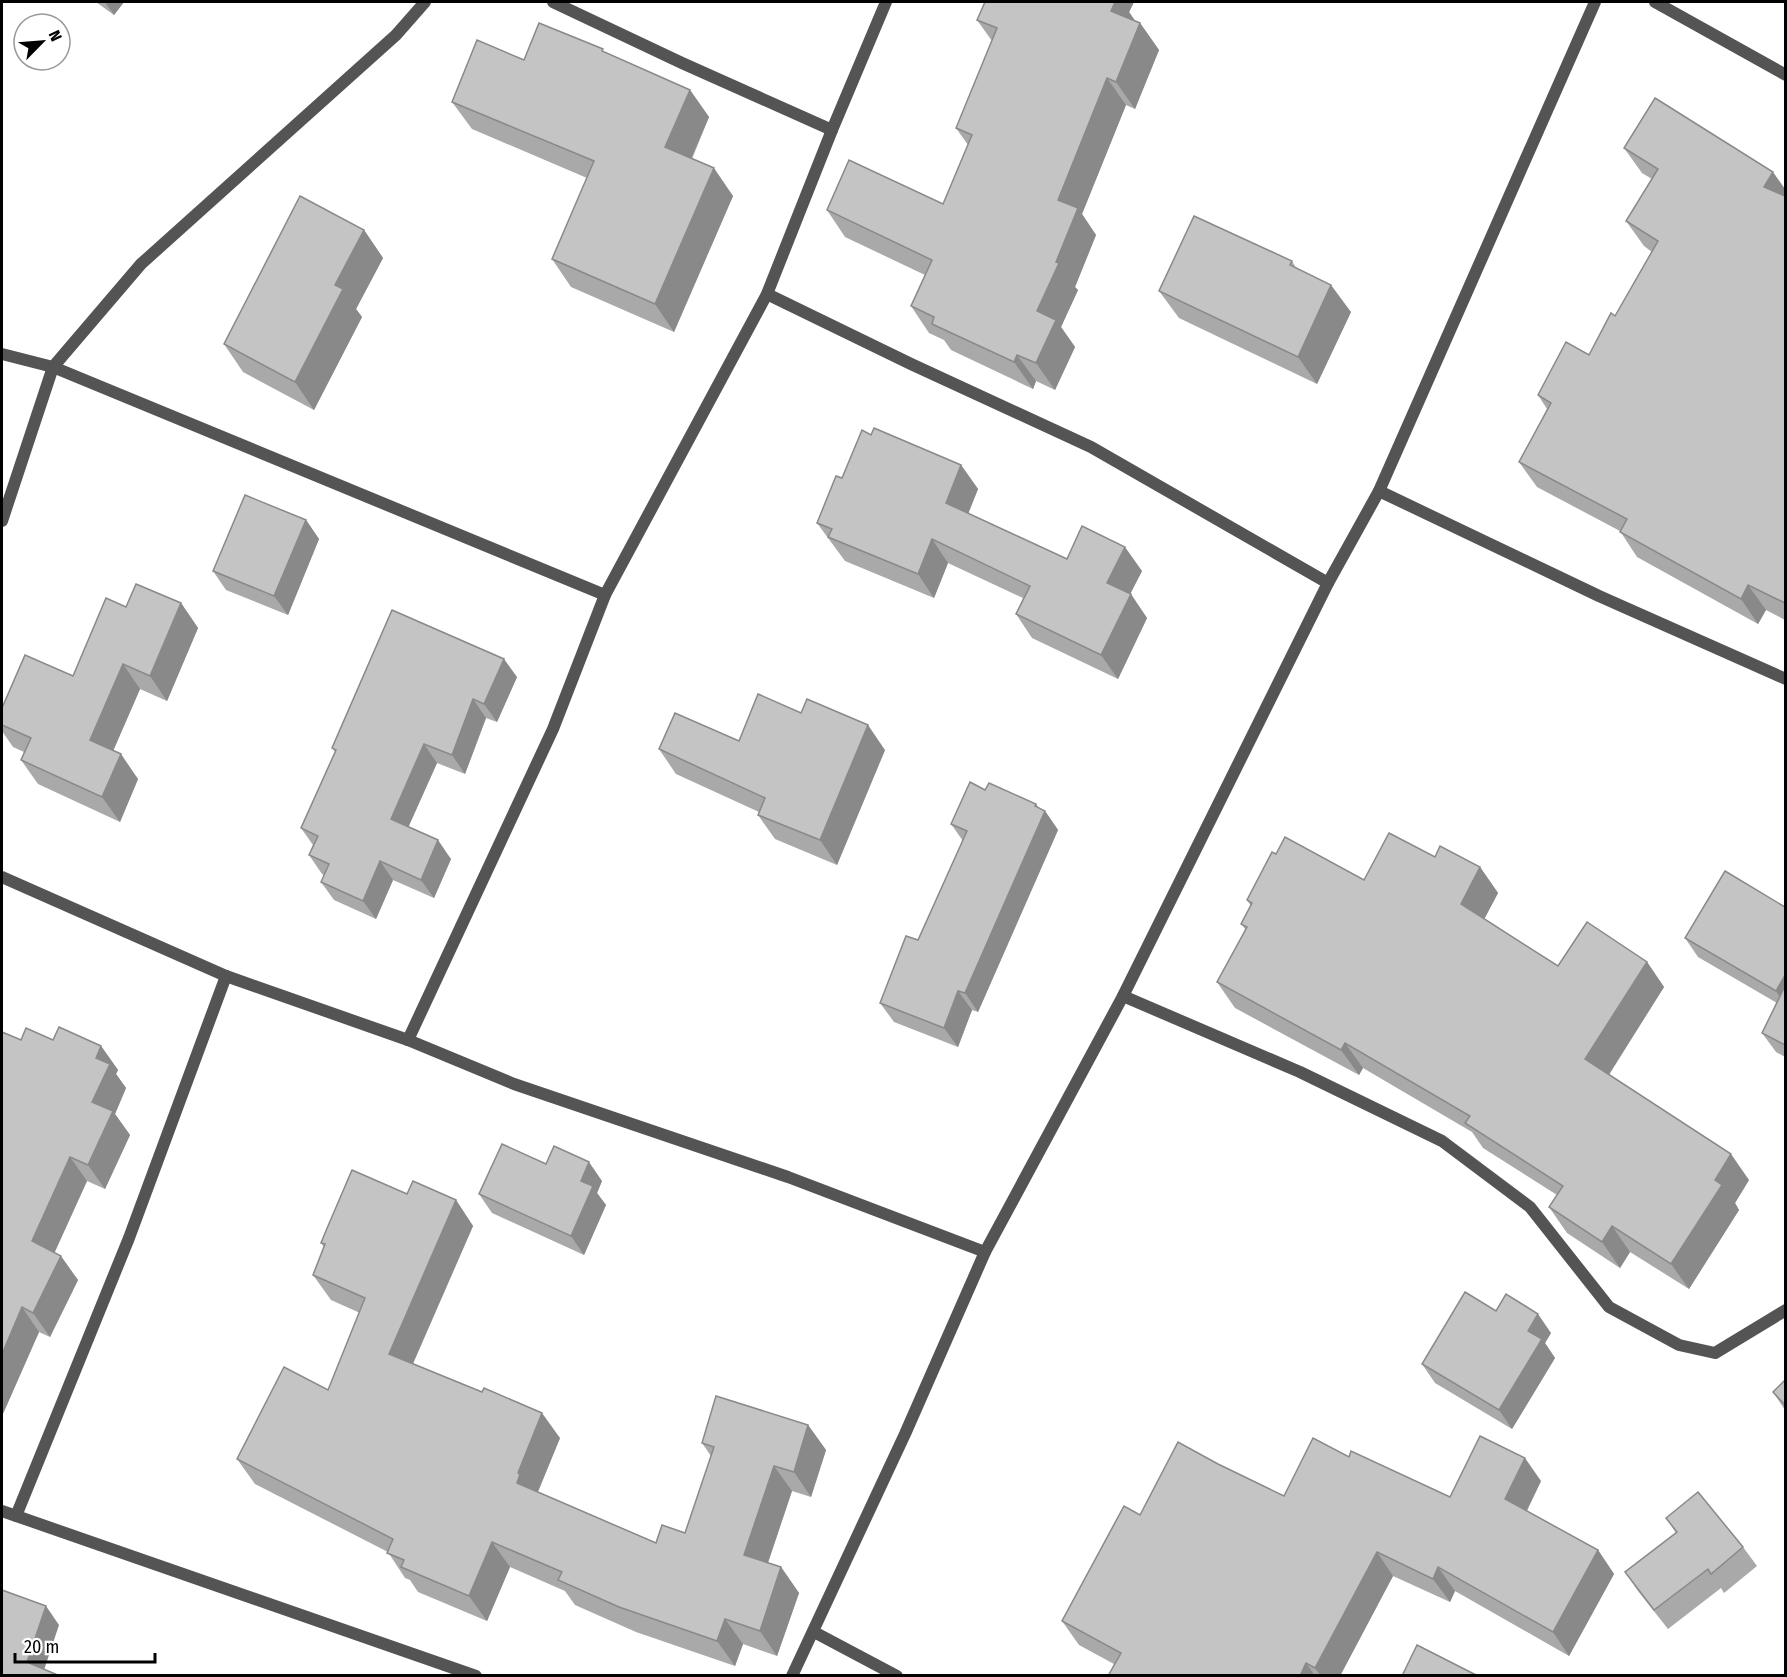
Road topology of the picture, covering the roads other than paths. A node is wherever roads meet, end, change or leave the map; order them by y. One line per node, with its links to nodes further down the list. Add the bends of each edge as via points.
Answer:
1 (426, 2): 10 (street, via 396,35 141,264)
2 (553, 2): 7 (street)
3 (886, 2): 7 (street)
4 (1595, 2): 11 (street)
5 (1655, 2): 6 (street)
6 (1785, 75)
7 (832, 130): 8 (street)
8 (767, 294): 13 (street, via 1091,447); 14 (street)
9 (2, 354): 10 (street)
10 (53, 367): 12 (street); 14 (street)
11 (1378, 491): 13 (street); 15 (street)
12 (2, 521)
13 (1328, 583): 18 (street)
14 (605, 595): 19 (street, via 552,729)
15 (1785, 680)
16 (2, 877): 17 (street)
17 (226, 976): 19 (street); 23 (street, via 129,1238)
18 (1123, 996): 20 (street); 21 (street, via 1300,1072 1442,1141 1530,1207 1609,1306 1679,1346 1715,1353)
19 (408, 1040): 20 (street, via 514,1084 788,1178)
20 (985, 1252): 24 (street)
21 (1785, 1310)
22 (2, 1511): 23 (street)
23 (16, 1516): 25 (street)
24 (814, 1632): 26 (street); 27 (street)
25 (476, 1676)
26 (792, 1676)
27 (897, 1676)

